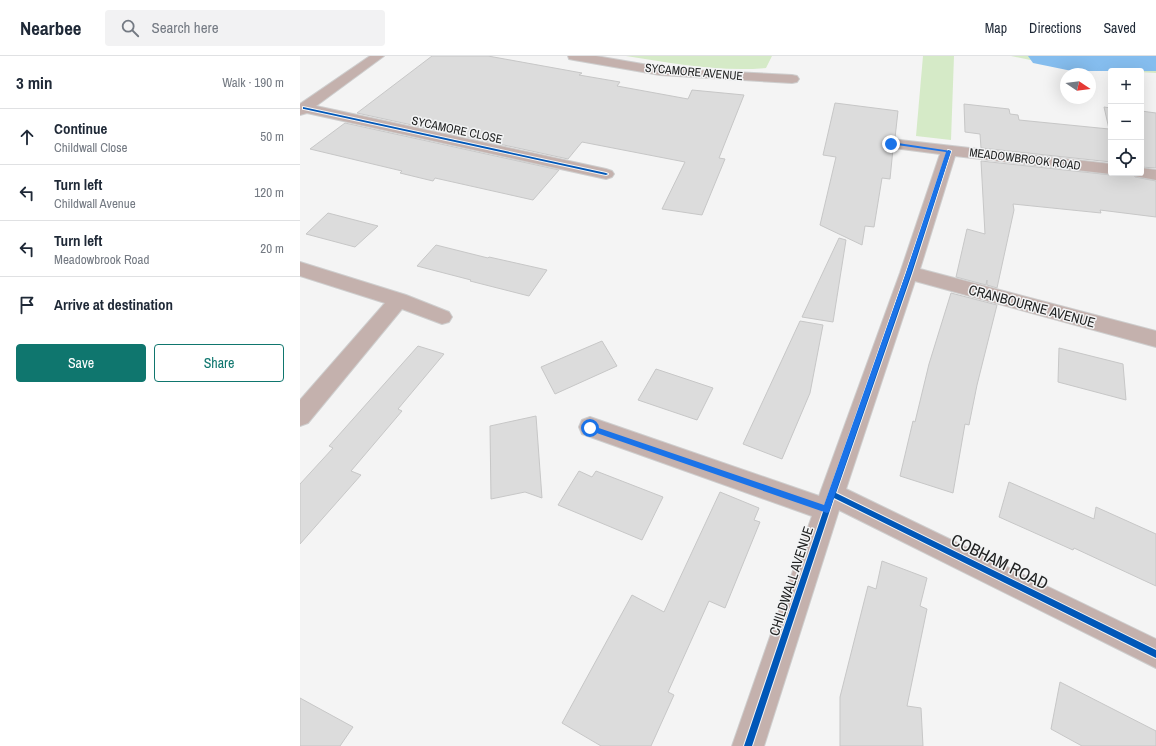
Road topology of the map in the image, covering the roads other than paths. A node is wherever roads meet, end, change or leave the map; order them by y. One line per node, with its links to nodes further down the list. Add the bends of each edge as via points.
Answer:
1 (378, 56): 4 (street)
2 (574, 56): 3 (street, SYCAMORE AVENUE, via 684,73)
3 (792, 79)
4 (302, 110): 9 (street, SYCAMORE CLOSE)
5 (891, 144): 6 (street, MEADOWBROOK ROAD)
6 (949, 151): 7 (street, MEADOWBROOK ROAD); 12 (street, CHILDWALL AVENUE)
7 (1108, 169)
8 (1144, 173): 10 (street)
9 (606, 174)
10 (1156, 175)
11 (300, 269): 13 (street)
12 (909, 273): 15 (street, CRANBOURNE AVENUE); 18 (street, CHILDWALL AVENUE)
13 (399, 300): 14 (street); 16 (street)
14 (442, 317)
15 (1156, 339)
16 (300, 416)
17 (590, 428): 18 (street, COBHAM ROAD)
18 (829, 502): 19 (street, COBHAM ROAD); 20 (street, CHILDWALL AVENUE)
19 (1156, 654)
20 (748, 746)

